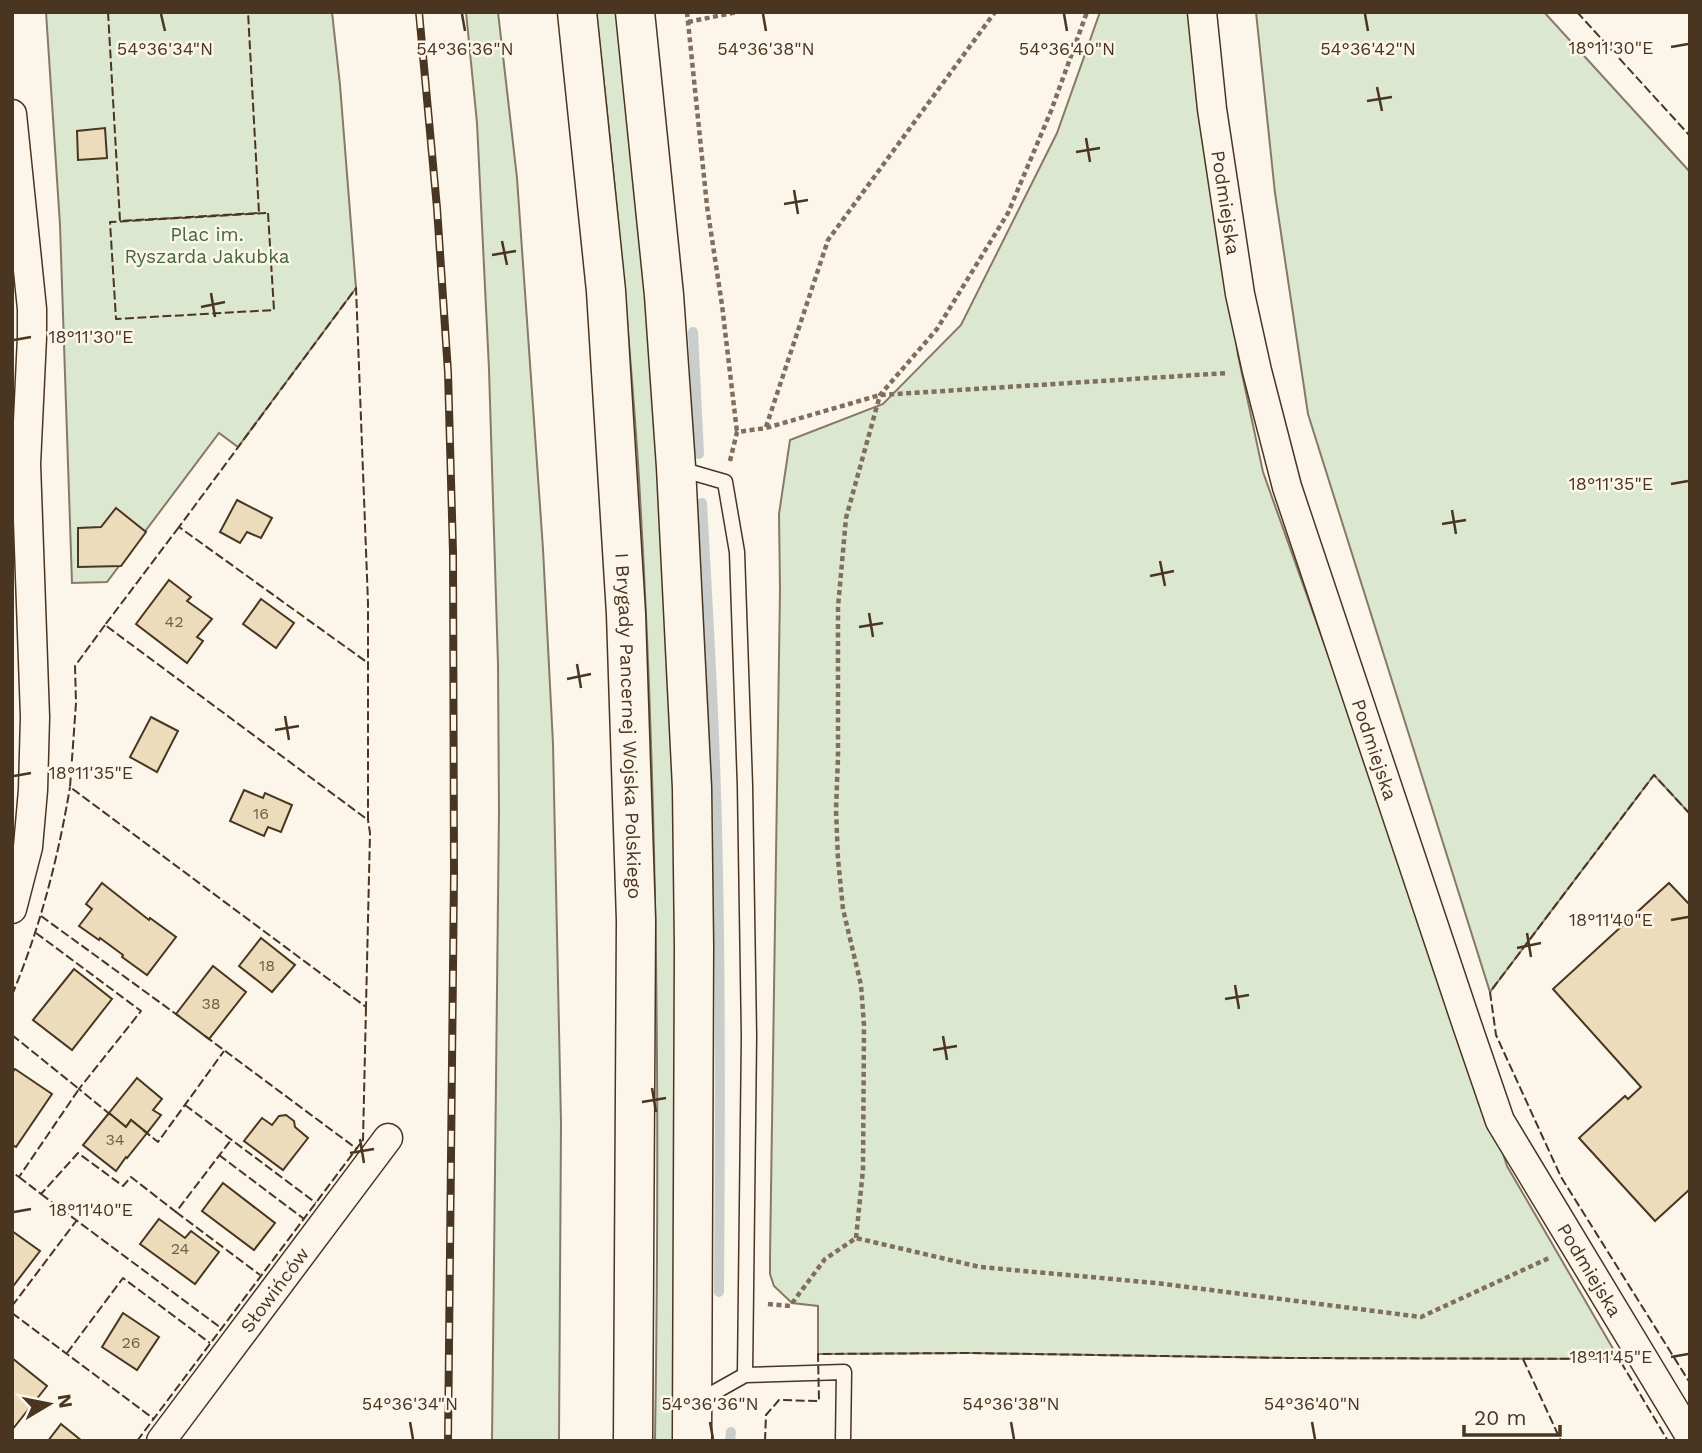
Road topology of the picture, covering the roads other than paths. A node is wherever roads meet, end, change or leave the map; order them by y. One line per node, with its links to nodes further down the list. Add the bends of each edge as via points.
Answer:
1 (577, 12): 13 (main road, I Brygady Pancernej Wojska Polskiego, via 606,290 626,614 636,920)
2 (635, 12): 6 (main road)
3 (1202, 12): 11 (street, Podmiejska, via 1240,294 1287,487 1500,1121)
4 (12, 114): 5 (street)
5 (14, 159): 7 (street, via 32,309 26,464 34,717 28,847)
6 (676, 467): 9 (lane, via 724,482 737,552 749,1036); 10 (main road, via 692,788)
7 (12, 909)
8 (388, 1138): 12 (street, Słowińców)
9 (745, 1375): 10 (lane); 14 (lane, via 844,1372)
10 (693, 1423)
11 (1690, 1436)
12 (161, 1441)
13 (633, 1441)
14 (843, 1441)

